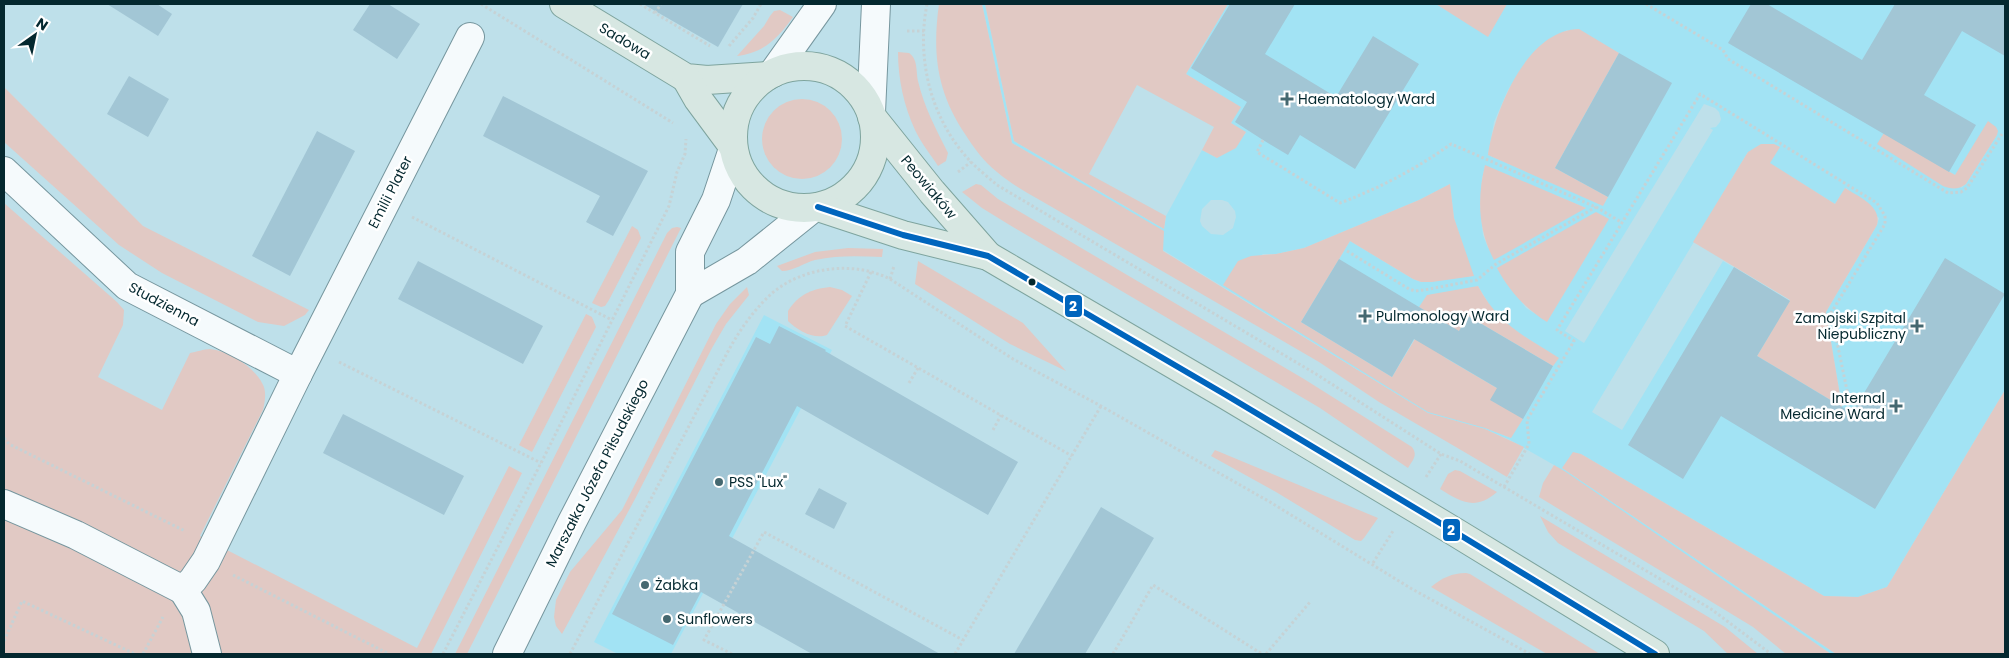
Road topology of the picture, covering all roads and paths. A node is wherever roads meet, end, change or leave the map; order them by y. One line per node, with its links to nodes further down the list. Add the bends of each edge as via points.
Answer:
1 (481, 4): 19 (path)
2 (564, 4): 17 (main road, Sadowa)
3 (640, 4): 10 (path)
4 (661, 4): 10 (path)
5 (762, 4): 15 (path)
6 (822, 4): 16 (street)
7 (876, 4): 18 (street)
8 (927, 4): 12 (path)
9 (1646, 4): 21 (path, via 1723,50 1728,59 1948,193 1967,188)
10 (655, 13): 14 (path)
11 (905, 31): 12 (path)
12 (924, 31): 24 (path, via 923,53 931,93 940,116)
13 (470, 37): 27 (street, Emilii Plater)
14 (716, 49)
15 (724, 50)
16 (770, 74): 17 (main road, Sadowa, via 707,80); 18 (main road, via 798,66 822,68 852,84); 23 (main road, via 754,85 740,105 732,128)
17 (686, 78): 23 (main road, Sadowa)
18 (872, 115): 29 (main road, via 874,150 861,181 842,198); 32 (main road, Peowiaków, via 932,192)
19 (680, 127)
20 (683, 134): 35 (path, via 686,154 677,172 669,206)
21 (2002, 134)
22 (1263, 140): 28 (path, via 1257,152 1340,203 1383,186 1451,144)
23 (733, 147): 29 (main road, via 737,165 755,190 768,199 797,209); 34 (street, Marszałka Józefa Piłsudskiego, via 716,200 690,252)
24 (971, 162): 26 (path); 45 (path, via 997,185 1316,374)
25 (4, 171): 38 (street, Studzienna, via 127,286)
26 (957, 173)
27 (385, 203): 35 (path); 36 (street, Emilii Plater)
28 (1596, 207): 30 (path); 31 (path, via 1496,264 1477,280 1424,290 1409,289)
29 (816, 208): 32 (main road, Peowiaków); 34 (street, via 747,261)
30 (1622, 222): 40 (path, via 1700,94 1878,203 1885,216 1885,224 1831,313 1849,400); 49 (path, via 1557,330 1574,341 1527,420 1529,444)
31 (1347, 251)
32 (988, 256): 70 (main road, Peowiaków, via 1226,395)
33 (871, 272): 37 (path, via 845,326); 41 (path, via 890,279 1013,359); 63 (path, via 842,268 800,278 772,293 748,319)
34 (690, 294): 62 (street, Marszałka Józefa Piłsudskiego)
35 (612, 320): 47 (path)
36 (312, 348): 38 (street); 47 (path)
37 (918, 368): 39 (path); 42 (path)
38 (298, 374): 52 (street)
39 (909, 384)
40 (1856, 405)
41 (1101, 406): 46 (path); 53 (path)
42 (1001, 415): 43 (path); 46 (path)
43 (993, 430)
44 (4, 438): 52 (path, via 9,444)
45 (1440, 454): 48 (path); 49 (path)
46 (1072, 456): 56 (path)
47 (541, 463): 61 (path)
48 (1425, 479)
49 (1504, 487): 71 (path, via 1711,609)
50 (4, 504): 54 (street, via 76,535)
51 (1394, 530): 53 (path)
52 (210, 553): 54 (street); 60 (path)
53 (1373, 563): 69 (path, via 1412,589)
54 (183, 590): 59 (street, via 196,611)
55 (1310, 602): 68 (path)
56 (963, 640): 64 (path, via 764,532 704,640); 65 (path)
57 (4, 641): 58 (path, via 22,601)
58 (135, 654)
59 (207, 654)
60 (389, 654)
61 (443, 654)
62 (507, 654)
63 (570, 654)
64 (732, 654)
65 (955, 654)
66 (1114, 654): 67 (path, via 1153,586)
67 (1262, 654)
68 (1266, 654)
69 (1530, 654)
70 (1655, 654)
71 (1771, 654)

